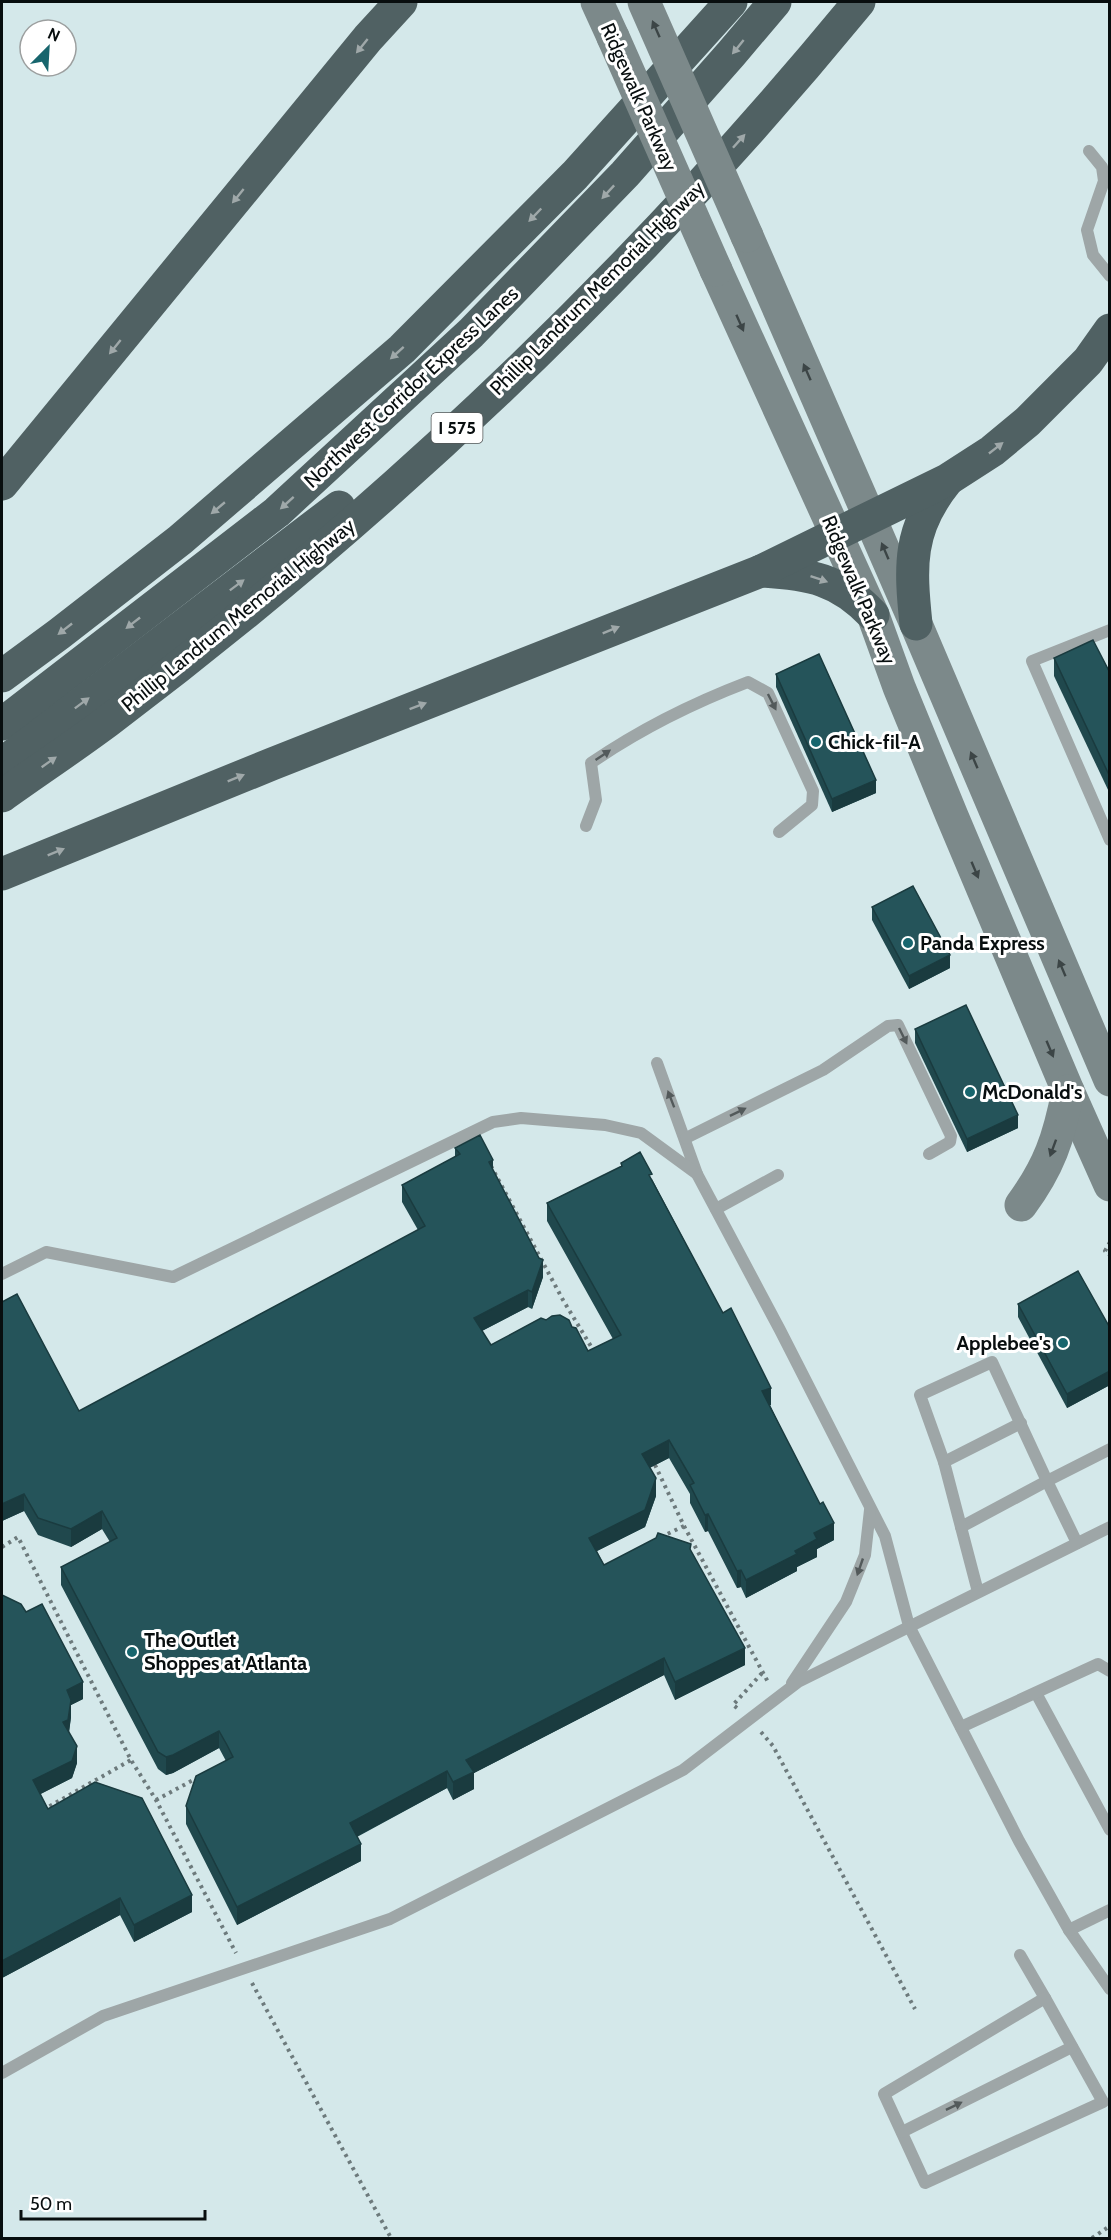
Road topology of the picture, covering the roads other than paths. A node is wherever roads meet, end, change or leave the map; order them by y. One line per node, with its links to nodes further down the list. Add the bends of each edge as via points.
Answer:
1 (401, 2): 12 (highway, one-way to 12)
2 (597, 2): 14 (main road, Ridgewalk Parkway, one-way to 14, bridge)
3 (644, 2): 13 (main road, Ridgewalk Parkway, one-way to 3, bridge)
4 (731, 2): 19 (highway, one-way to 19, via 575,174 402,349 180,540)
5 (775, 2): 20 (highway, Northwest Corridor Express Lanes, one-way to 20, via 625,174 471,333 277,512)
6 (859, 2): 10 (highway, Phillip Landrum Memorial Highway / I 575, one-way to 6, via 671,216)
7 (1089, 152): 8 (lane, via 1102,167 1104,181 1087,230 1093,255)
8 (1110, 276)
9 (1110, 330): 11 (highway, one-way to 9, via 1028,423 1088,361)
10 (515, 374): 21 (highway, one-way to 10); 22 (highway, Phillip Landrum Memorial Highway / I 575, one-way to 10, via 106,722 290,575)
11 (947, 480): 13 (highway); 17 (highway, via 930,501 917,534 912,584)
12 (2, 484)
13 (870, 518): 14 (highway); 17 (main road, Ridgewalk Parkway, one-way to 13)
14 (836, 533): 15 (highway); 16 (main road, Ridgewalk Parkway)
15 (761, 571): 16 (highway, one-way to 16, via 826,581 858,598); 26 (highway, one-way to 15)
16 (873, 615): 29 (main road, Ridgewalk Parkway, one-way to 29)
17 (916, 624): 28 (main road, Ridgewalk Parkway, one-way to 17)
18 (1110, 630): 25 (lane, via 1032,660)
19 (2, 676)
20 (2, 724)
21 (2, 764)
22 (2, 796)
23 (586, 826): 24 (lane, one-way to 24, via 596,800 591,763 704,699 748,682 768,693 813,792 812,805)
24 (778, 832)
25 (1110, 840)
26 (2, 874)
27 (657, 1063): 30 (lane, one-way to 27)
28 (1110, 1080)
29 (1068, 1091): 34 (main road, Ridgewalk Parkway); 35 (main road, one-way to 35, via 1053,1150 1042,1175)
30 (686, 1138): 31 (lane, one-way to 31, via 822,1070 888,1026 898,1025 951,1136 950,1142); 32 (lane)
31 (929, 1154)
32 (697, 1174): 36 (lane); 37 (lane, via 640,1133 605,1125 521,1118 493,1122 173,1277 46,1252)
33 (778, 1175): 36 (lane)
34 (1110, 1185)
35 (1021, 1205)
36 (716, 1209): 42 (lane)
37 (2, 1274)
38 (1020, 1423): 40 (lane); 40 (lane, via 992,1362 920,1395); 41 (lane)
39 (1110, 1449): 41 (lane)
40 (944, 1462): 43 (lane)
41 (1047, 1481): 43 (lane); 45 (lane)
42 (870, 1510): 47 (lane, via 885,1536); 50 (lane, one-way to 50, via 865,1555 846,1602)
43 (961, 1527): 46 (lane)
44 (1110, 1527): 45 (lane)
45 (1077, 1543): 46 (lane)
46 (978, 1592): 47 (lane)
47 (909, 1626): 50 (lane, via 798,1682); 51 (lane)
48 (1110, 1671): 49 (lane, via 1098,1664)
49 (1036, 1693): 51 (lane); 52 (lane)
50 (782, 1695): 59 (lane, via 683,1770 390,1919 103,2016)
51 (961, 1727): 54 (lane)
52 (1110, 1830)
53 (1110, 1910): 54 (lane)
54 (1069, 1930): 56 (lane)
55 (1020, 1955): 57 (lane)
56 (1110, 1989)
57 (1045, 1998): 58 (lane); 60 (lane, via 884,2094)
58 (1072, 2048): 60 (lane, one-way to 58); 60 (lane, via 1103,2102 925,2183)
59 (2, 2073)
60 (902, 2132)

